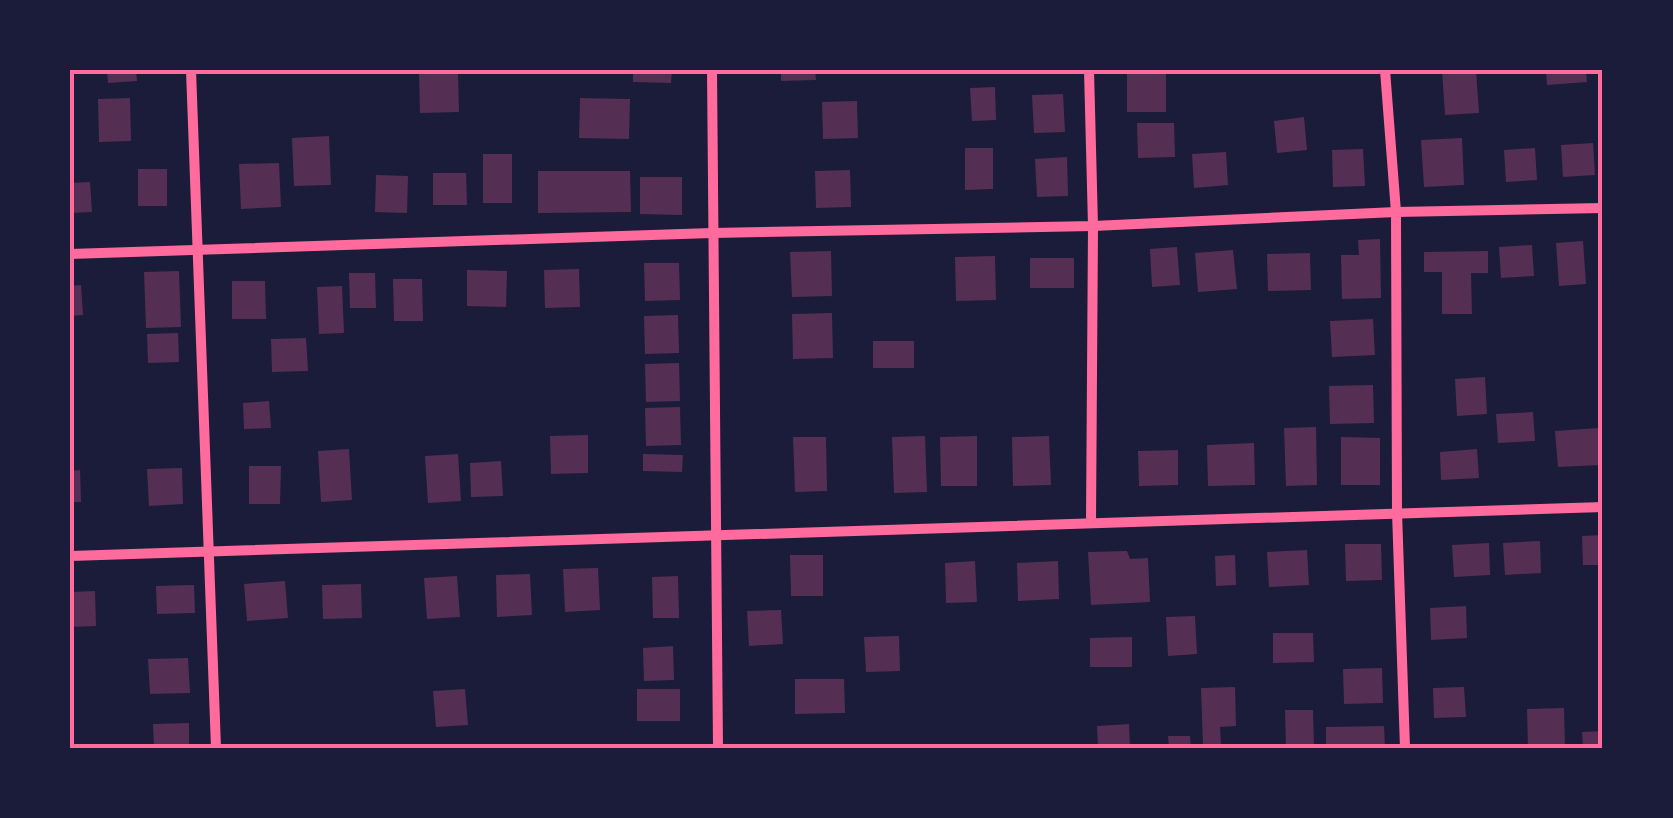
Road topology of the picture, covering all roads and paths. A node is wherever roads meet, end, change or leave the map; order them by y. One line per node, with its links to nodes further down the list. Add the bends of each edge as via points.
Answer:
1 (192, 70): 9 (street)
2 (712, 70): 8 (street)
3 (1089, 70): 7 (street)
4 (1386, 70): 6 (street)
5 (1603, 208): 6 (street)
6 (1396, 212): 7 (street); 12 (street)
7 (1093, 226): 8 (street); 13 (street)
8 (712, 233): 9 (street); 14 (street)
9 (198, 250): 10 (street); 15 (street)
10 (70, 254)
11 (1603, 507): 12 (street)
12 (1398, 512): 13 (street); 19 (street)
13 (1091, 524): 14 (street)
14 (716, 534): 15 (street); 18 (street)
15 (208, 550): 16 (street); 17 (street)
16 (70, 556)
17 (216, 748)
18 (718, 748)
19 (1405, 748)

